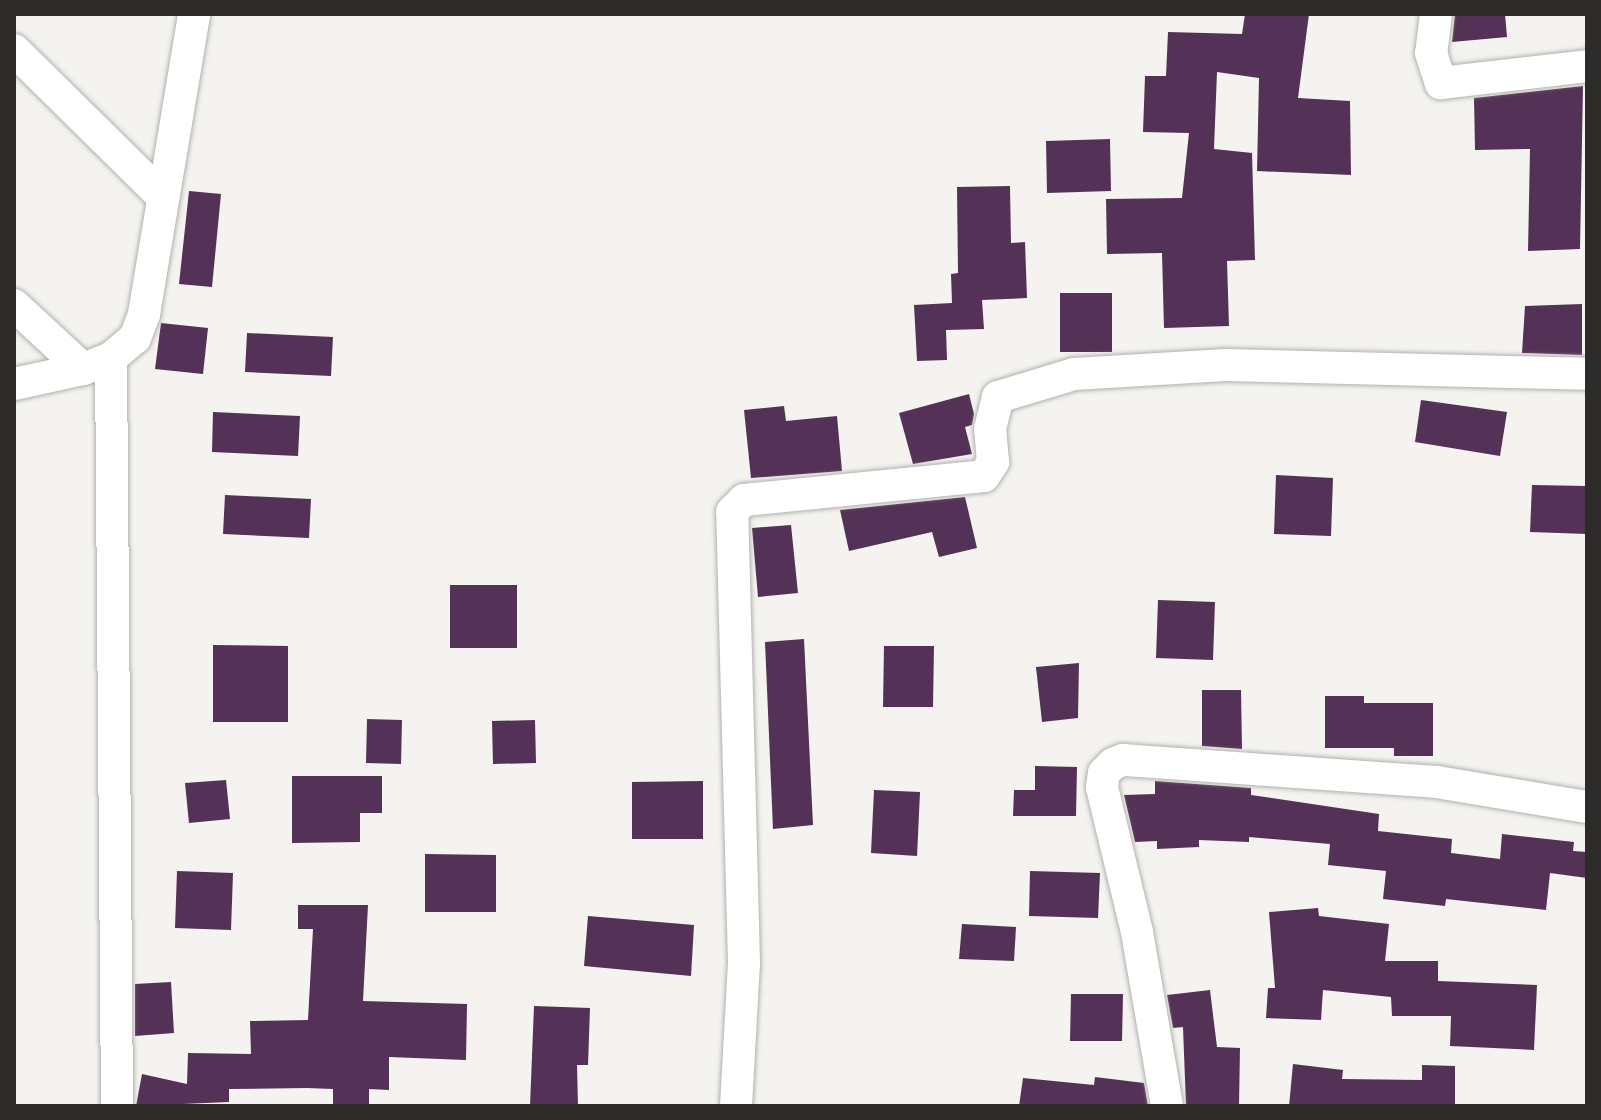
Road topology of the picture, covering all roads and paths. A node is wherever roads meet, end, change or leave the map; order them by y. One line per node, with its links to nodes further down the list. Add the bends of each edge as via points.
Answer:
1 (194, 14): 5 (street)
2 (1436, 14): 4 (street, via 1431,53 1441,83)
3 (14, 50): 5 (street)
4 (1587, 66)
5 (163, 197): 7 (street, via 144,314 135,338)
6 (14, 305): 7 (street)
7 (97, 364): 9 (street); 11 (street)
8 (1587, 374): 12 (street, via 1226,365 1074,374 998,397 990,429 993,462 984,476 744,500 732,512 744,963)
9 (14, 384)
10 (1587, 807): 13 (street, via 1437,782 1123,760 1113,764 1104,773 1102,787 1137,932)
11 (117, 1106)
12 (736, 1106)
13 (1167, 1106)

